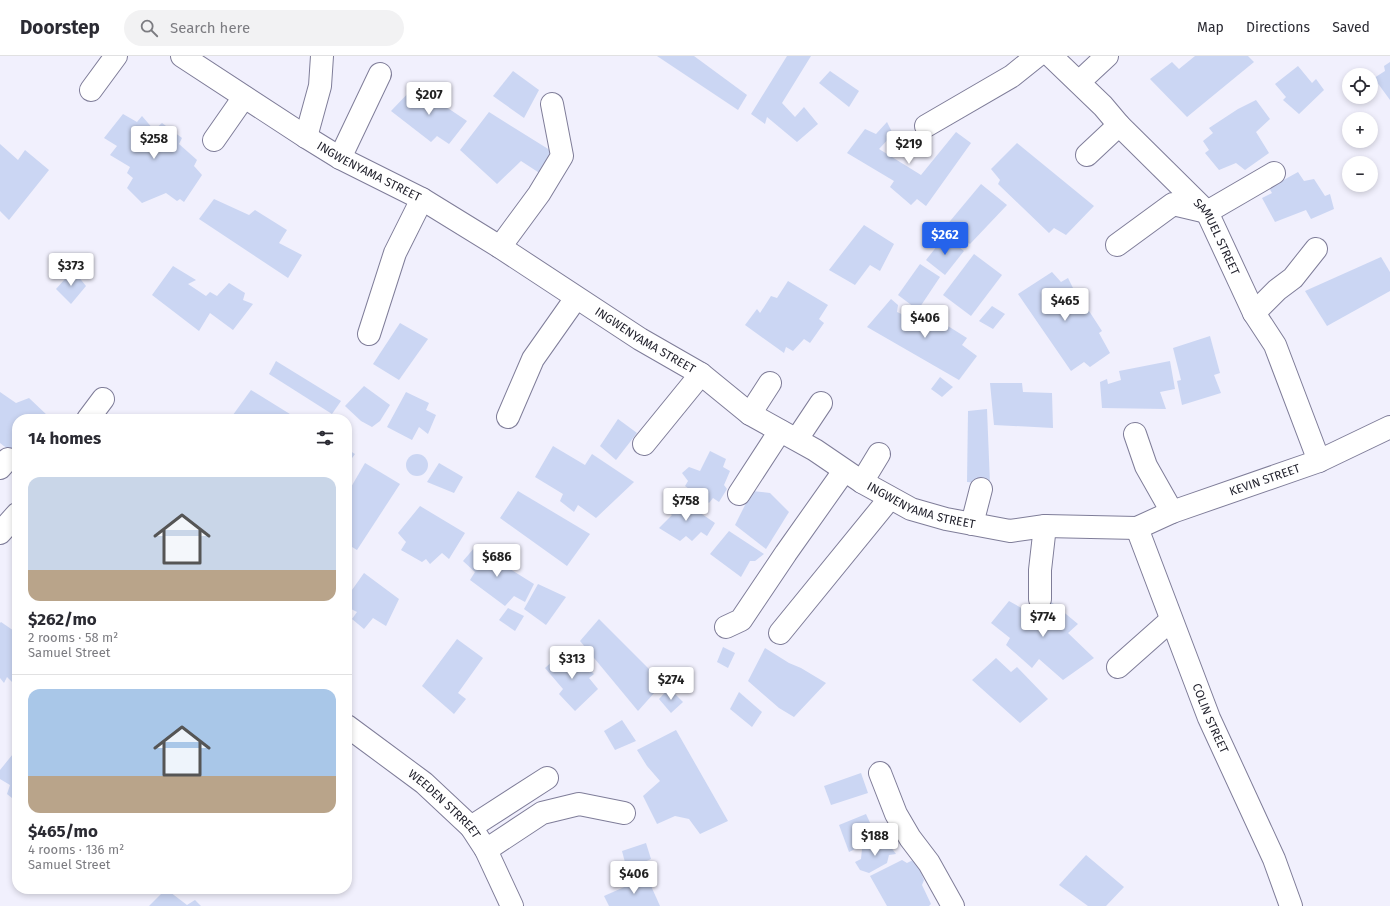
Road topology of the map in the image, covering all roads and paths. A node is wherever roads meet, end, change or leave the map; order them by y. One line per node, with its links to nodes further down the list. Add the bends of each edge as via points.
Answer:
1 (116, 56): 9 (street)
2 (182, 56): 10 (street, INGWENYAMA STREET)
3 (322, 56): 14 (street, via 320,86)
4 (1037, 56): 13 (street, via 1012,76)
5 (1107, 56): 8 (street)
6 (1060, 59): 8 (street, SAMUEL STREET)
7 (380, 74): 17 (street)
8 (1079, 82): 12 (street, SAMUEL STREET)
9 (91, 90)
10 (244, 97): 14 (street, INGWENYAMA STREET); 15 (street)
11 (552, 104): 22 (street, via 562,156 539,194)
12 (1119, 125): 16 (street); 20 (street, SAMUEL STREET)
13 (926, 126)
14 (306, 137): 17 (street, INGWENYAMA STREET)
15 (214, 140)
16 (1087, 155)
17 (340, 158): 19 (street, INGWENYAMA STREET)
18 (1274, 172): 20 (street)
19 (422, 199): 22 (street, INGWENYAMA STREET); 26 (street, via 395,253)
20 (1207, 212): 21 (street, via 1173,204); 25 (street, SAMUEL STREET)
21 (1117, 245)
22 (500, 247): 24 (street, INGWENYAMA STREET)
23 (1316, 250): 25 (street, via 1294,278 1277,290)
24 (576, 298): 27 (street, INGWENYAMA STREET); 33 (street, via 533,359)
25 (1254, 313): 39 (street, SAMUEL STREET, via 1275,345)
26 (369, 334)
27 (701, 374): 32 (street, INGWENYAMA STREET); 37 (street)
28 (770, 383): 32 (street)
29 (103, 399): 31 (street)
30 (821, 402): 36 (street)
31 (92, 414)
32 (750, 414): 36 (street, INGWENYAMA STREET)
33 (508, 417)
34 (1390, 427): 39 (street, KEVIN STREET)
35 (1135, 434): 44 (street, via 1146,466)
36 (788, 435): 40 (street, INGWENYAMA STREET); 42 (street)
37 (644, 444)
38 (879, 454): 40 (street)
39 (1319, 461): 44 (street, KEVIN STREET)
40 (853, 476): 43 (street, INGWENYAMA STREET); 50 (street, via 786,553 741,620)
41 (981, 489): 45 (street)
42 (739, 494)
43 (890, 498): 45 (street, INGWENYAMA STREET, via 911,509); 51 (street)
44 (1172, 512): 47 (street, KEVIN STREET)
45 (972, 524): 46 (street, INGWENYAMA STREET, via 1010,531)
46 (1045, 526): 47 (street, INGWENYAMA STREET); 48 (street, via 1040,570)
47 (1137, 528): 49 (street, COLIN STREET)
48 (1040, 600)
49 (1171, 620): 52 (street); 61 (street, COLIN STREET, via 1209,718 1274,859)
50 (726, 627)
51 (780, 633)
52 (1118, 667)
53 (352, 733): 57 (street, WEEDEN STRREET, via 424,784)
54 (880, 773): 60 (street, via 896,814 929,863)
55 (547, 778): 57 (street)
56 (624, 813): 58 (street, via 579,804 542,813)
57 (471, 827): 58 (street, WEEDEN STRREET)
58 (486, 850): 59 (street, WEEDEN STRREET)
59 (512, 906)
60 (952, 906)
61 (1291, 906)

